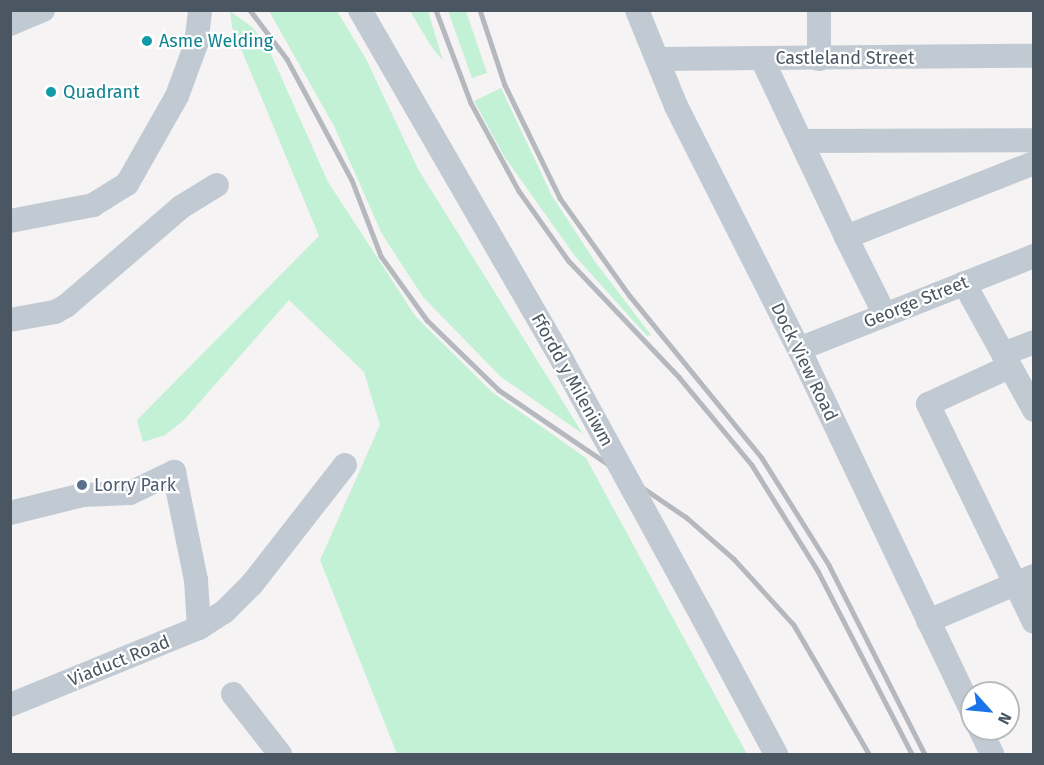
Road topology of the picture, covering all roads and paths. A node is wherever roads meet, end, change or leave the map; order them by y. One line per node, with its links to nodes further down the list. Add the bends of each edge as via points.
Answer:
1 (43, 10): 6 (street)
2 (200, 10): 15 (street, via 196,44 177,96 127,184 93,205)
3 (360, 10): 35 (street, Ffordd y Mileniwm, bridge, via 563,362)
4 (637, 10): 8 (street, Dock View Road)
5 (819, 10): 10 (street)
6 (10, 24)
7 (1034, 57): 10 (street, Castleland Street)
8 (657, 59): 9 (street, Castleland Street); 22 (street, Dock View Road, via 676,106)
9 (762, 59): 10 (street, Castleland Street); 12 (street)
10 (819, 59)
11 (1034, 140): 12 (street)
12 (802, 141): 16 (street)
13 (1034, 164): 16 (street)
14 (217, 185): 20 (street, via 181,207 66,306 55,312)
15 (10, 221)
16 (846, 237): 19 (street)
17 (1034, 256): 18 (street, George Street)
18 (964, 283): 19 (street, George Street); 23 (street)
19 (885, 315): 22 (street, George Street)
20 (10, 320)
21 (1034, 342): 23 (street)
22 (799, 349): 28 (street, Dock View Road)
23 (1006, 361): 24 (street); 27 (street, via 928,404)
24 (1034, 410)
25 (345, 465): 30 (street, Viaduct Road, via 252,584 224,612)
26 (10, 513): 30 (street, via 83,495 130,492 174,472 196,580)
27 (1025, 580): 28 (street); 29 (street)
28 (928, 621): 31 (street, Dock View Road)
29 (1034, 622)
30 (198, 628): 33 (street, Viaduct Road)
31 (960, 687)
32 (233, 694): 34 (street)
33 (10, 705)
34 (280, 754)
35 (776, 754)

